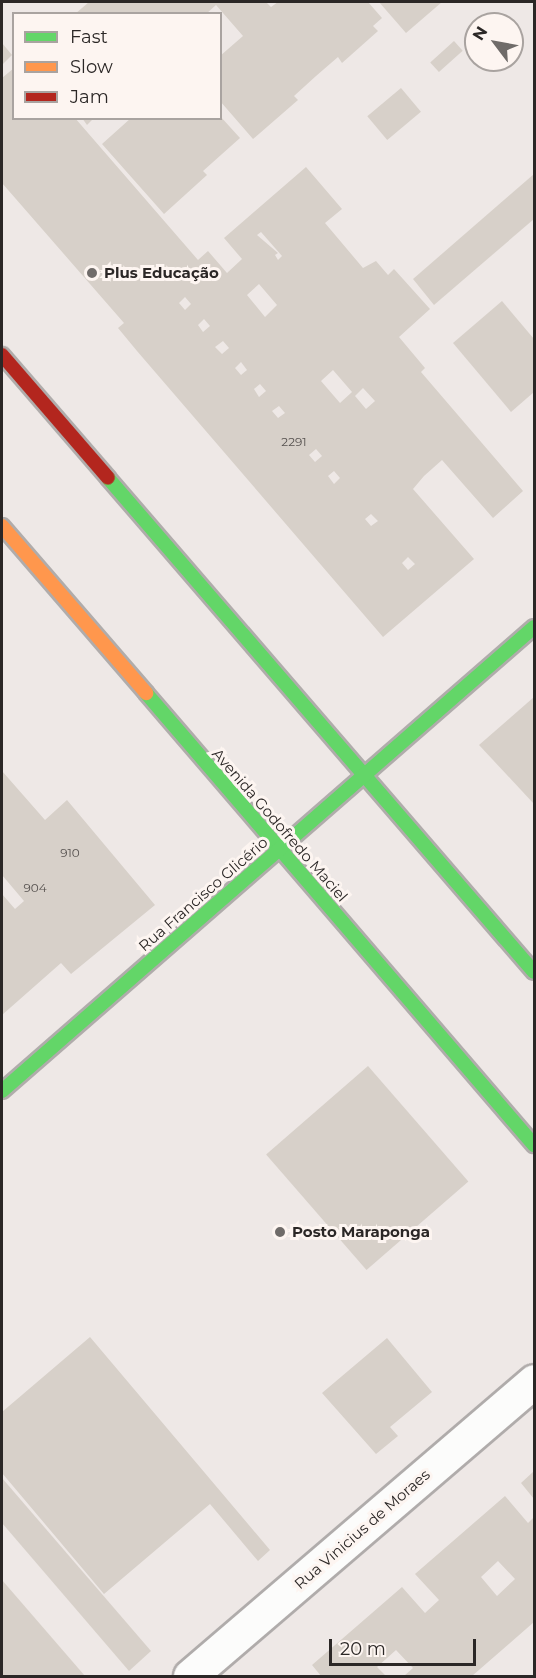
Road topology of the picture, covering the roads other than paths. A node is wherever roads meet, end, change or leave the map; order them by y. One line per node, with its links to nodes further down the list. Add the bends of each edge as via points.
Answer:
1 (2, 355): 4 (main road)
2 (2, 526): 5 (main road, Avenida Godofredo Maciel)
3 (534, 627): 4 (main road, Rua Francisco Glicério)
4 (365, 774): 5 (main road, Rua Francisco Glicério); 6 (main road)
5 (279, 850): 7 (main road, Rua Francisco Glicério); 8 (main road, Avenida Godofredo Maciel)
6 (534, 972)
7 (2, 1091)
8 (534, 1145)
9 (534, 1381): 10 (street, Rua Vinicius de Moraes)
10 (190, 1677)

